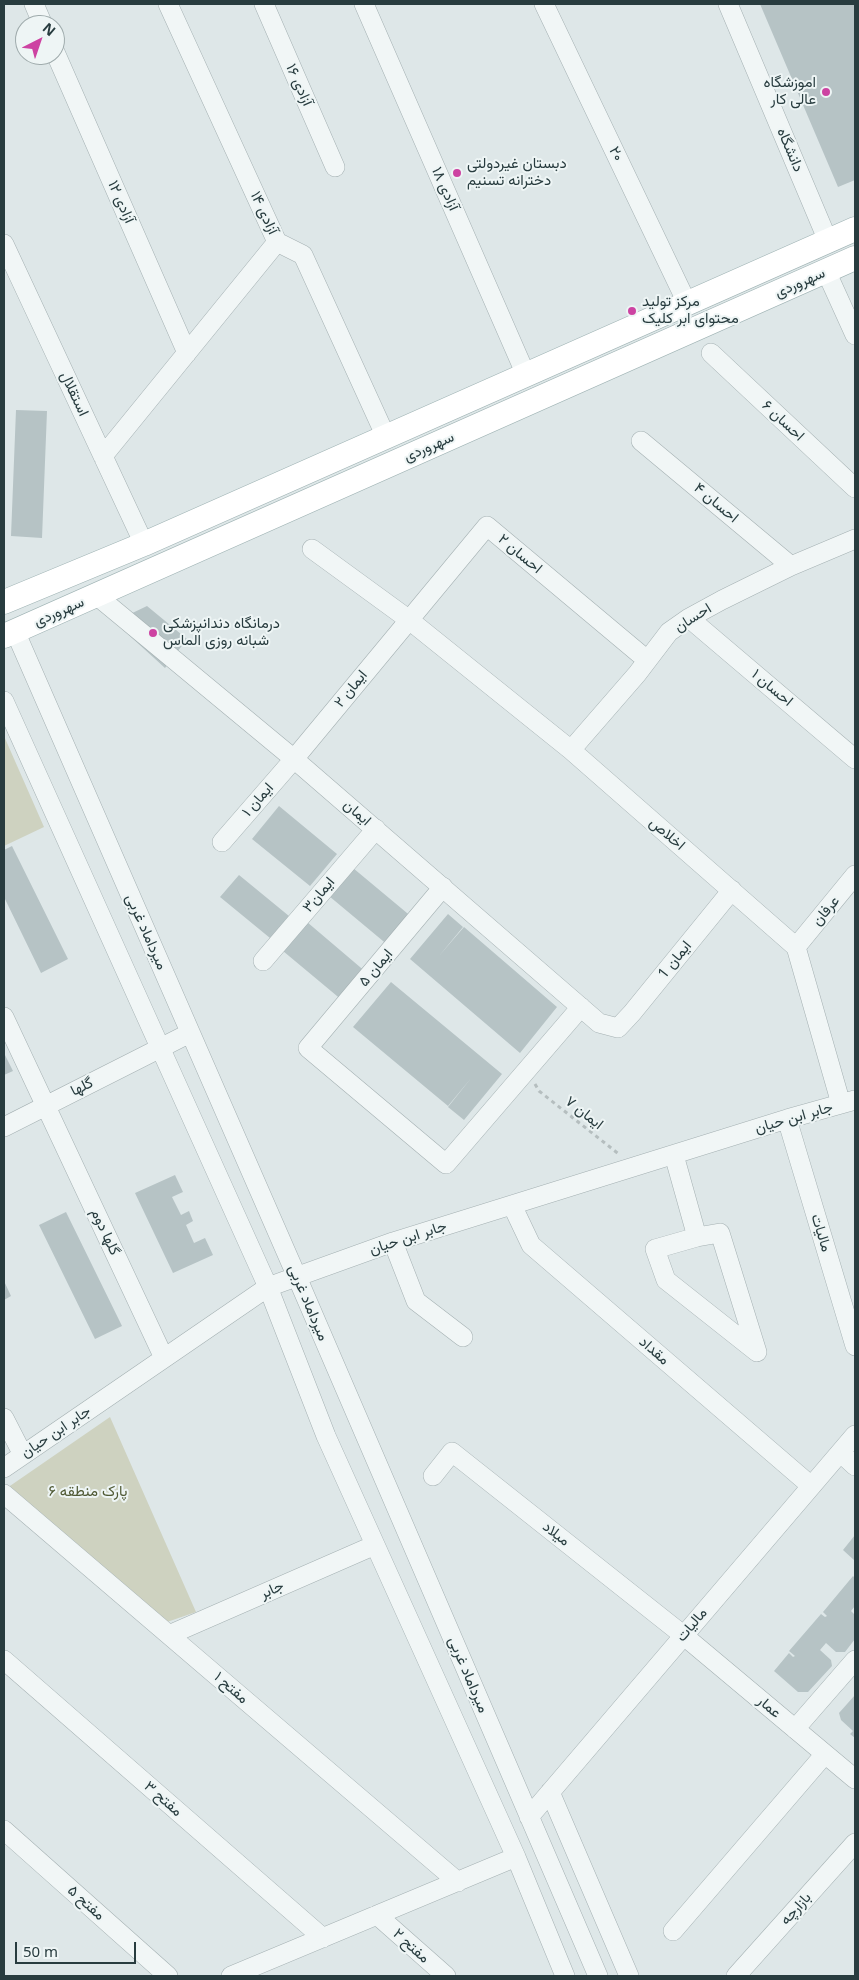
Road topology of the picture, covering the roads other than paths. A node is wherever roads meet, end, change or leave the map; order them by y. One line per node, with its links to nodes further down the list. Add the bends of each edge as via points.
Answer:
1 (168, 4): 10 (street, آزادی ۱۴)
2 (264, 4): 7 (street, آزادی ۱۶)
3 (364, 4): 19 (street, آزادی ۱۸)
4 (544, 4): 15 (street, ۲۰)
5 (728, 4): 9 (street, دانشگاه)
6 (61, 65): 17 (street, آزادی ۱۲)
7 (335, 166)
8 (855, 229): 9 (main road, سهروردی)
9 (828, 241): 15 (main road, سهروردی)
10 (277, 242): 17 (street); 20 (street, آزادی ۱۴, via 303,255)
11 (4, 244): 14 (street, استقلال)
12 (855, 258): 13 (main road, سهروردی)
13 (826, 271): 16 (street); 28 (main road, سهروردی)
14 (11, 278): 22 (street, استقلال)
15 (687, 303): 19 (main road, سهروردی)
16 (855, 335)
17 (187, 353): 22 (street)
18 (711, 353): 23 (street, احسان ۶)
19 (526, 374): 20 (main road, سهروردی)
20 (386, 437): 25 (main road, سهروردی)
21 (641, 441): 27 (street, احسان ۴)
22 (103, 456): 25 (street, استقلال)
23 (855, 488)
24 (855, 539): 27 (street, احسان)
25 (144, 544): 29 (main road, سهروردی)
26 (312, 549): 31 (street, اخلاص)
27 (791, 566): 30 (street, احسان)
28 (96, 595): 32 (main road, سهروردی); 36 (street, ایمان)
29 (4, 602)
30 (688, 618): 33 (street, احسان, via 669,632); 37 (street, احسان ۱)
31 (408, 620): 33 (street, احسان ۲, via 487,526); 35 (street, اخلاص); 36 (street, ایمان ۲)
32 (10, 634): 48 (street, میرداماد غربی)
33 (648, 660): 35 (street, احسان)
34 (4, 701): 49 (street, میرداماد غربی)
35 (571, 750): 42 (street, اخلاص)
36 (294, 759): 38 (street, ایمان); 39 (street, ایمان ۱)
37 (855, 759)
38 (376, 829): 41 (street, ایمان); 44 (street, ایمان۳)
39 (222, 842)
40 (855, 875): 43 (street, عرفان)
41 (443, 887): 45 (street, ایمان); 45 (street, ایمان ۵, via 308,1048 446,1164)
42 (732, 890): 43 (street, اخلاص); 47 (street, ایمان 1)
43 (796, 947): 50 (street)
44 (263, 961)
45 (581, 1007): 47 (street, ایمان, via 600,1023)
46 (4, 1017): 51 (street, گلها دوم)
47 (618, 1028)
48 (190, 1032): 49 (street, گلها); 58 (street, میرداماد غربی)
49 (160, 1047): 51 (street, گلها); 59 (street, میرداماد غربی)
50 (848, 1102): 52 (street, جابر ابن حیان)
51 (46, 1105): 53 (street, گلها); 62 (street, گلها دوم)
52 (788, 1119): 54 (street, جابر ابن حیان); 61 (street, مالیات)
53 (4, 1127)
54 (674, 1155): 55 (street, جابر ابن حیان); 56 (street)
55 (512, 1205): 57 (street, جابر ابن حیان); 70 (street, مقداد, via 531,1245)
56 (697, 1237): 56 (street, via 720,1234 757,1352 666,1280 655,1249)
57 (393, 1242): 58 (street, جابر ابن حیان); 60 (street, via 416,1301)
58 (297, 1277): 59 (street, جابر ابن حیان); 81 (street, میرداماد غربی)
59 (268, 1287): 62 (street, جابر ابن حیان); 72 (street, میرداماد غربی, via 326,1436)
60 (463, 1337)
61 (855, 1346)
62 (164, 1358): 66 (street, جابر ابن حیان)
63 (4, 1418): 66 (street)
64 (855, 1434): 65 (street, مالیات)
65 (841, 1454): 67 (street); 70 (street, مالیات)
66 (22, 1455): 68 (street, جابر ابن حیان)
67 (855, 1466)
68 (4, 1468)
69 (433, 1476): 74 (street, میلاد, via 452,1452)
70 (810, 1486): 74 (street, مالیات)
71 (4, 1494): 73 (street, مفتح ۱)
72 (375, 1545): 73 (street, جابر); 84 (street, میرداماد غربی)
73 (169, 1635): 85 (street, مفتح ۱)
74 (683, 1635): 77 (street, عمار); 80 (street, مالیات)
75 (4, 1660): 88 (street, مفتح ۳)
76 (855, 1660): 77 (street)
77 (795, 1729): 78 (street, عمار)
78 (825, 1754): 79 (street, عمار); 87 (street)
79 (855, 1779)
80 (550, 1792): 81 (street, مالیات); 94 (street)
81 (529, 1817): 93 (street, میرداماد غربی)
82 (4, 1830): 89 (street, مفتح ۵)
83 (855, 1842): 95 (street, بازارچه)
84 (516, 1857): 85 (street); 92 (street, میرداماد غربی)
85 (458, 1882): 86 (street)
86 (377, 1915): 88 (street); 91 (street, مفتح ۲)
87 (673, 1931)
88 (323, 1938): 90 (street)
89 (168, 1976)
90 (231, 1976)
91 (446, 1976)
92 (565, 1976)
93 (598, 1976)
94 (629, 1976)
95 (736, 1976)

